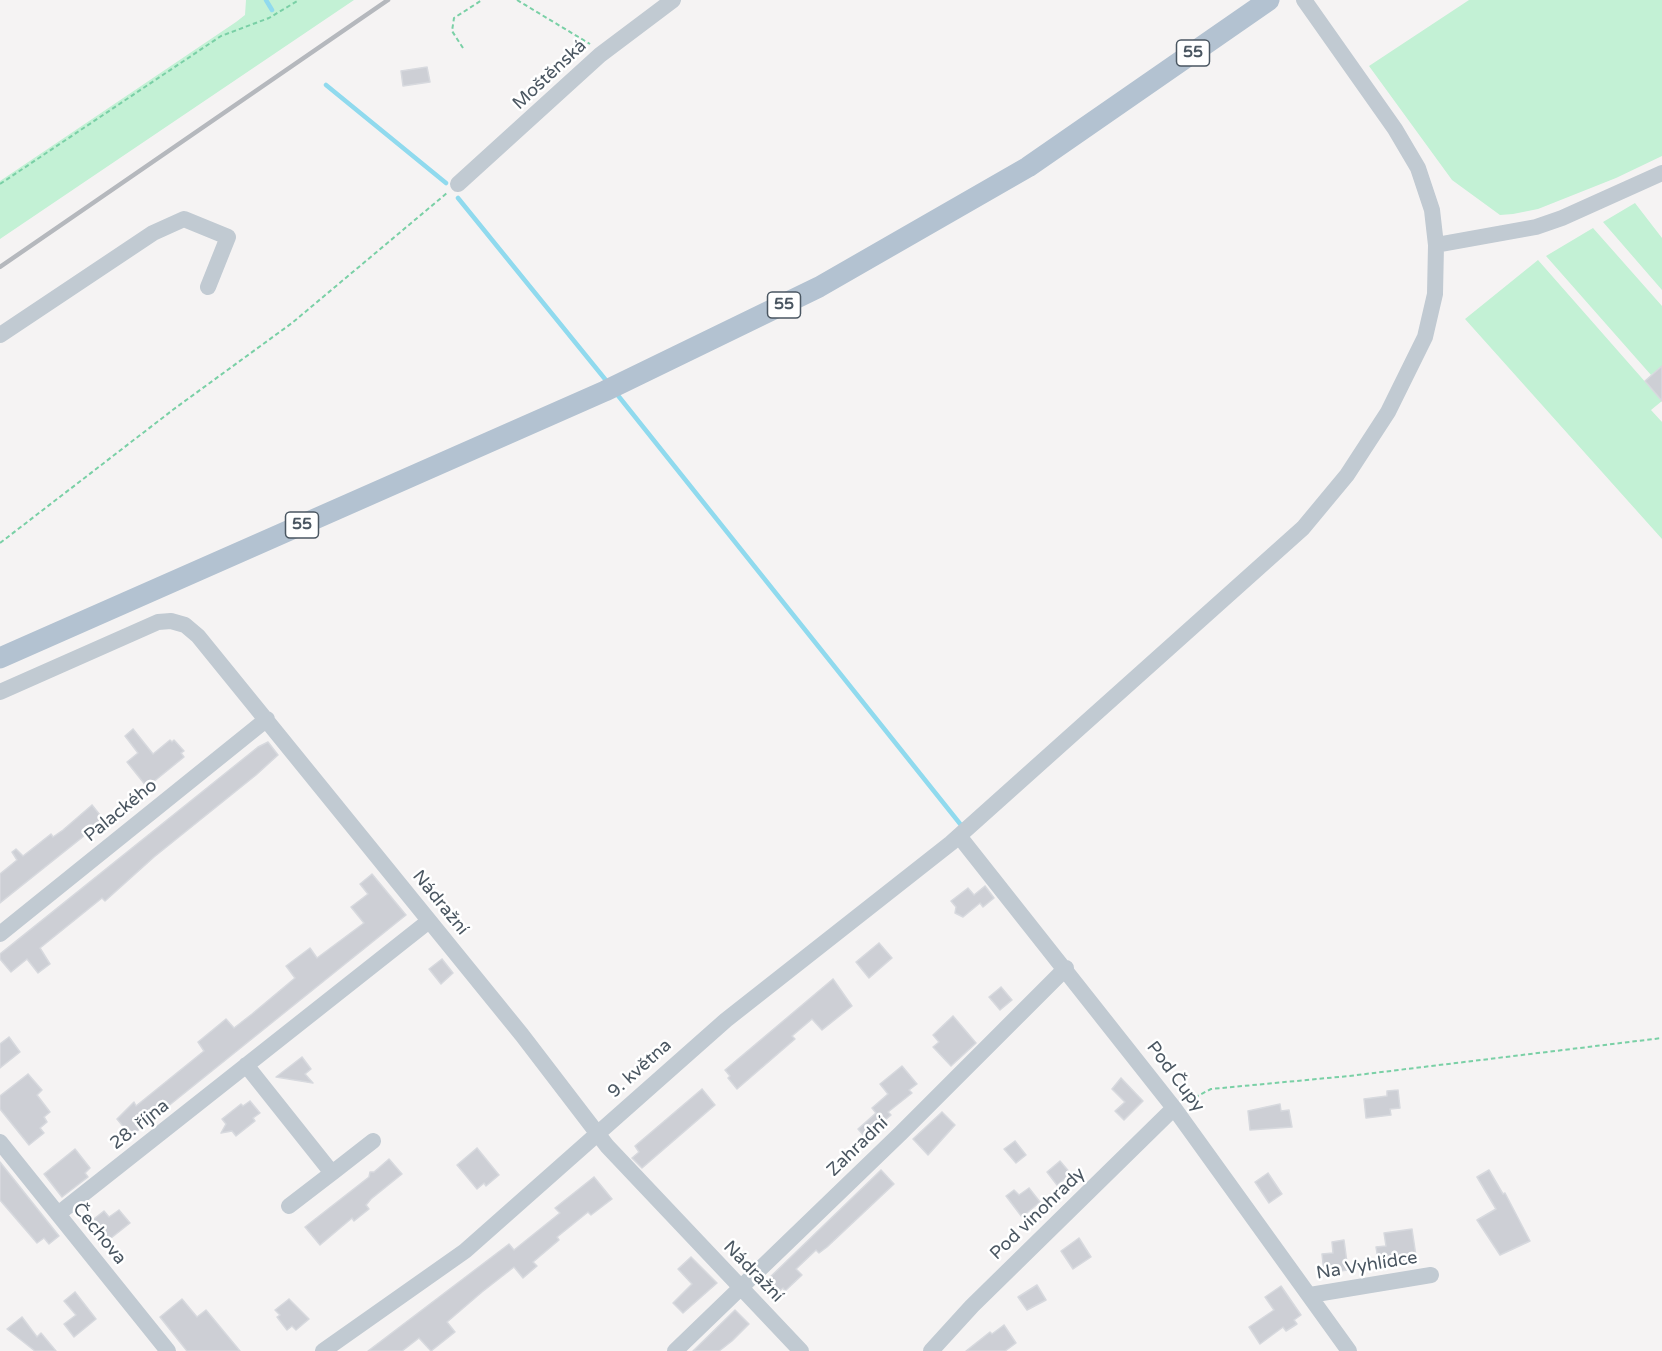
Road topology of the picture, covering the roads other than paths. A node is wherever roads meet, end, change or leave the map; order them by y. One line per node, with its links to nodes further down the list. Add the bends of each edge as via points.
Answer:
1 (673, 0): 5 (street, Moštěnská, via 600,55)
2 (1269, 0): 9 (main road, 55, via 1005,182 819,287 614,387)
3 (1304, 0): 6 (street, 9. května, via 1408,149 1425,188)
4 (1662, 173): 6 (street, via 1586,210 1545,224)
5 (458, 184)
6 (1436, 245): 12 (street, 9. května, via 1432,318 1417,358 1372,437 1329,500 1303,528)
7 (208, 287): 8 (street, via 228,237 184,219 153,233)
8 (0, 334)
9 (0, 658)
10 (0, 693): 11 (street, Nádražní, via 158,622 171,621 185,625 198,636)
11 (267, 719): 13 (street, Nádražní); 14 (street, Palackého)
12 (960, 836): 15 (street, Pod Čupy); 18 (street, 9. května, via 754,996)
13 (429, 921): 16 (street, 28. října); 18 (street, Nádražní)
14 (0, 934)
15 (1066, 968): 17 (street, Pod Čupy); 25 (street, Zahradní)
16 (246, 1065): 21 (street); 23 (street, 28. října)
17 (1174, 1108): 26 (street, Pod Čupy); 31 (street, Pod vinohrady)
18 (596, 1134): 25 (street, Nádražní); 28 (street, 9. května, via 465,1251)
19 (373, 1141): 21 (street)
20 (0, 1142): 23 (street, Čechova)
21 (332, 1173): 22 (street)
22 (289, 1206)
23 (58, 1214): 27 (street, Čechova)
24 (1431, 1275): 26 (street, Na Vyhlídce)
25 (740, 1288): 29 (street, Zahradní); 30 (street, Nádražní)
26 (1310, 1295): 32 (street, Pod Čupy)
27 (168, 1351)
28 (323, 1351)
29 (675, 1351)
30 (801, 1351)
31 (931, 1351)
32 (1349, 1351)

